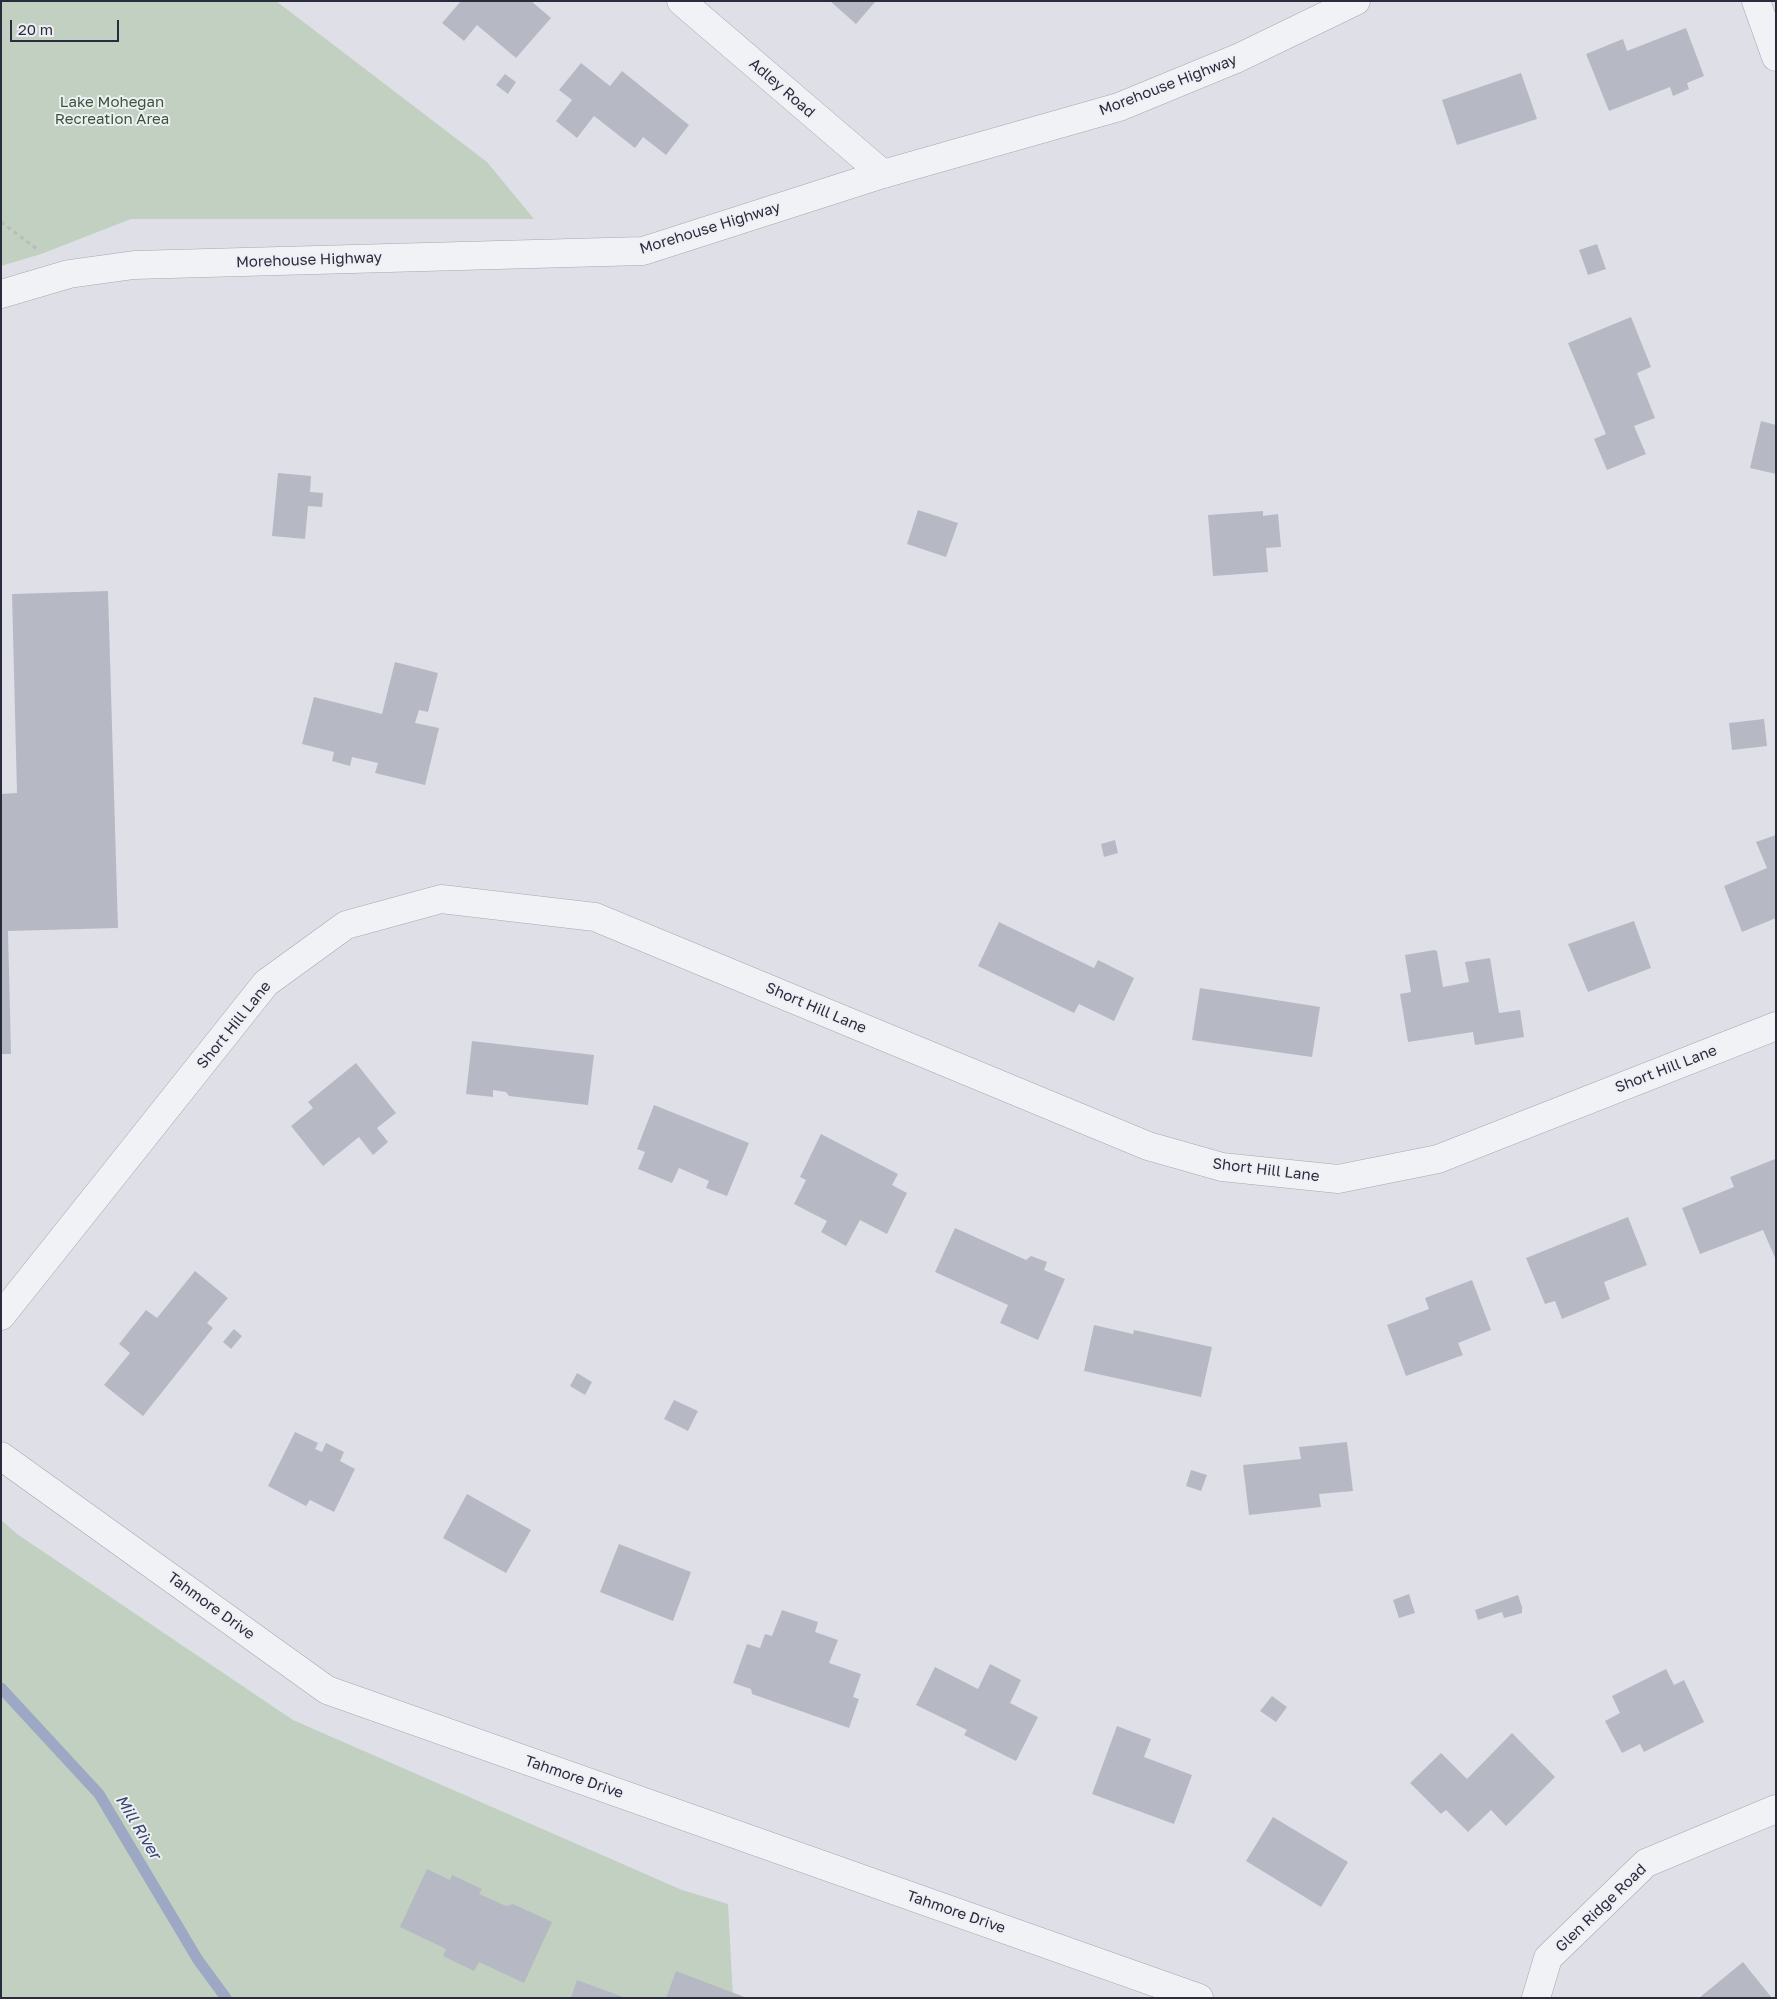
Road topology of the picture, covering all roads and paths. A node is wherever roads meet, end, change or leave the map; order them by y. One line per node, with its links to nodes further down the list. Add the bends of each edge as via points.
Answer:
1 (681, 1): 5 (street, Adley Road)
2 (1356, 1): 5 (street, Morehouse Highway, via 1238,58 1119,107)
3 (1756, 1): 4 (street)
4 (1776, 56)
5 (883, 174): 6 (street, Morehouse Highway, via 643,251 134,265 69,274)
6 (1, 294)
7 (1776, 1026): 8 (street, Short Hill Lane, via 1438,1159 1338,1179 1222,1167 1148,1146 595,916 441,899 346,925 266,983)
8 (1, 1316)
9 (1, 1456): 11 (street, Tahmore Drive, via 327,1690)
10 (1776, 1808): 12 (street, Glen Ridge Road, via 1646,1863 1548,1958)
11 (1199, 1998)
12 (1536, 1998)

